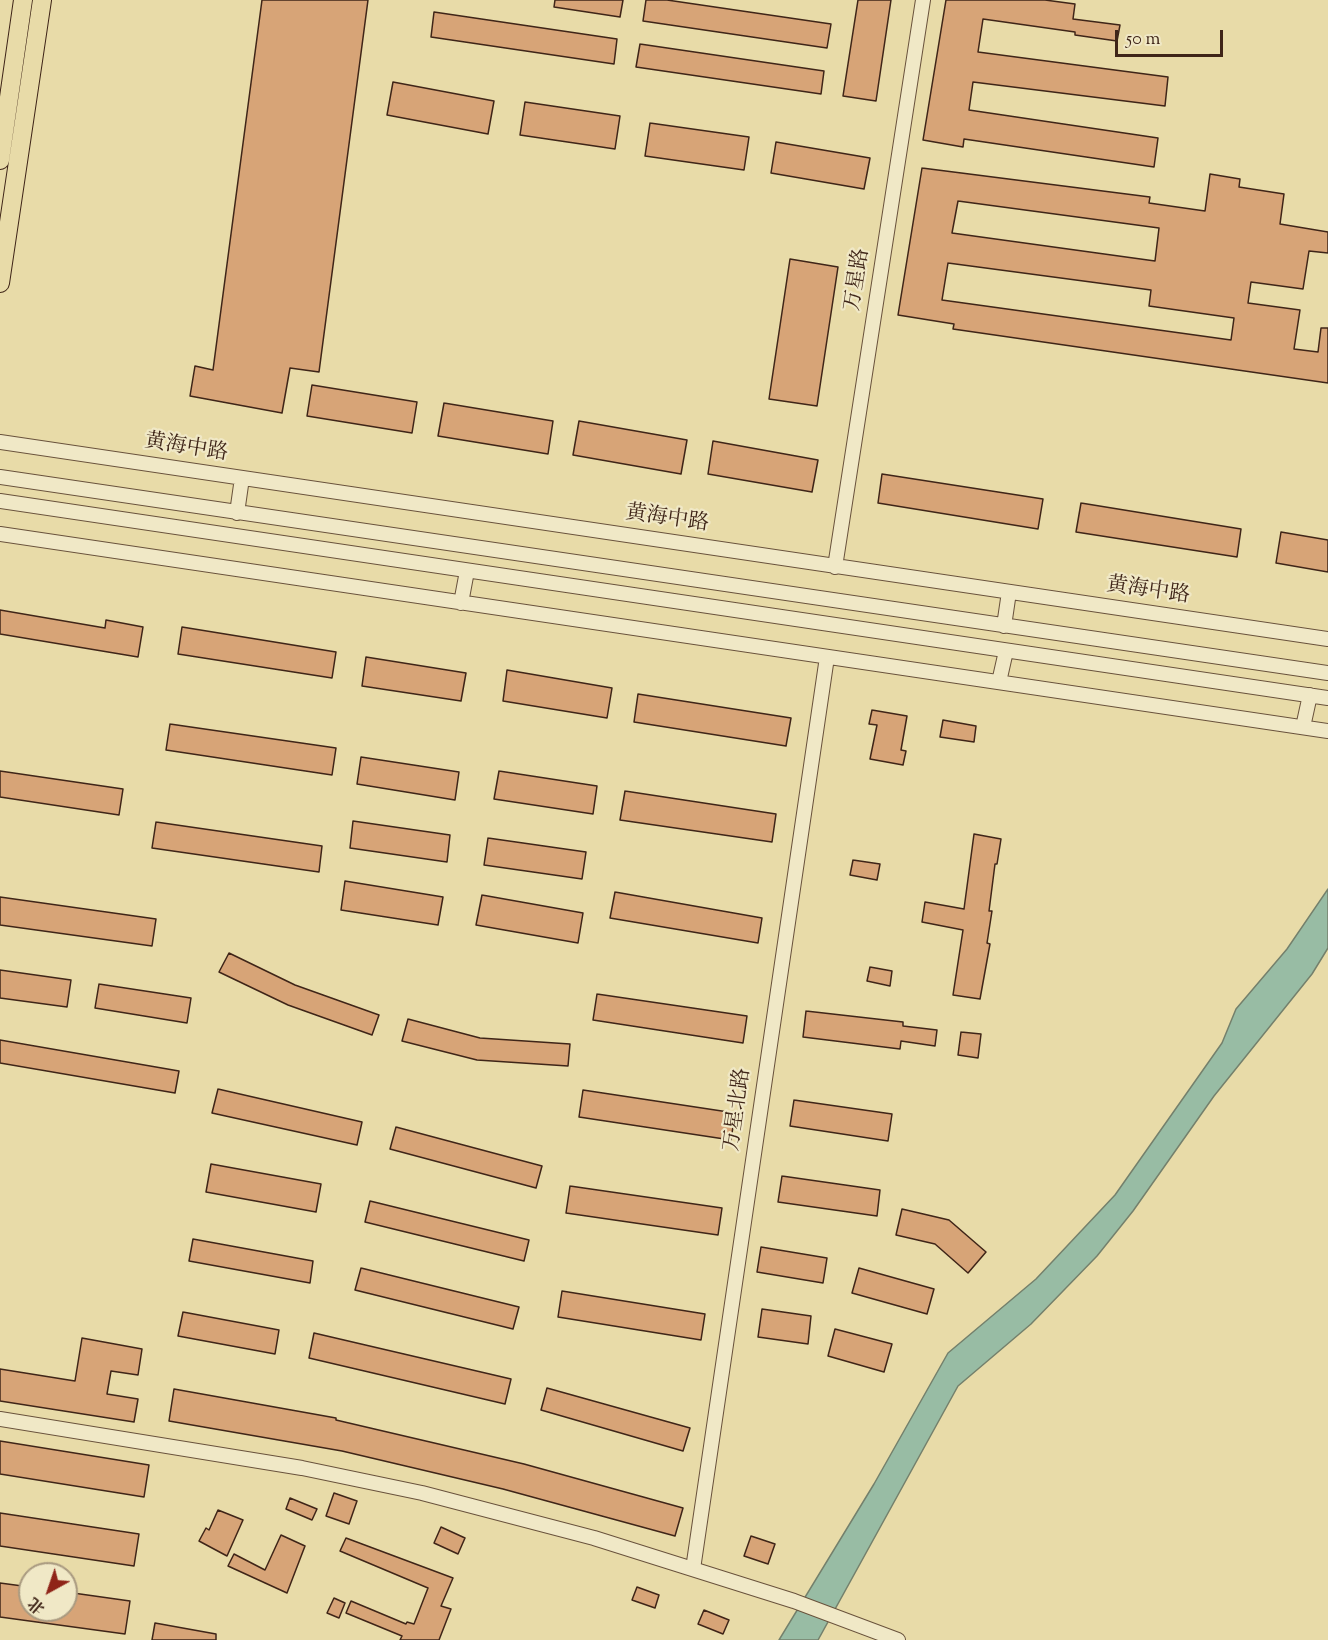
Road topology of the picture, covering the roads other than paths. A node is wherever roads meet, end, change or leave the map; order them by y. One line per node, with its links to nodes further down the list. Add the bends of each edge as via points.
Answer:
1 (23, 0): 4 (main road)
2 (42, 0): 5 (main road)
3 (923, 0): 12 (street, 万星路)
4 (0, 159)
5 (0, 284)
6 (0, 442): 8 (street, 黄海中路)
7 (0, 477): 10 (street)
8 (242, 478): 10 (street); 12 (street, 黄海中路)
9 (0, 501): 13 (street)
10 (237, 513): 16 (street)
11 (0, 534): 15 (street)
12 (836, 567): 14 (street, 黄海中路)
13 (467, 571): 15 (street); 18 (street)
14 (1009, 592): 16 (street); 17 (street, 黄海中路)
15 (461, 603): 19 (street)
16 (1004, 626): 20 (street)
17 (1328, 639)
18 (1006, 651): 21 (street); 22 (street)
19 (827, 657): 21 (street); 27 (street, 万星北路)
20 (1328, 673)
21 (999, 682): 24 (street)
22 (1310, 695): 23 (street); 24 (street)
23 (1328, 698)
24 (1304, 727): 25 (street)
25 (1328, 731)
26 (0, 1419): 27 (street, via 302,1468 422,1493 594,1538)
27 (693, 1569): 28 (street)
28 (898, 1640)

